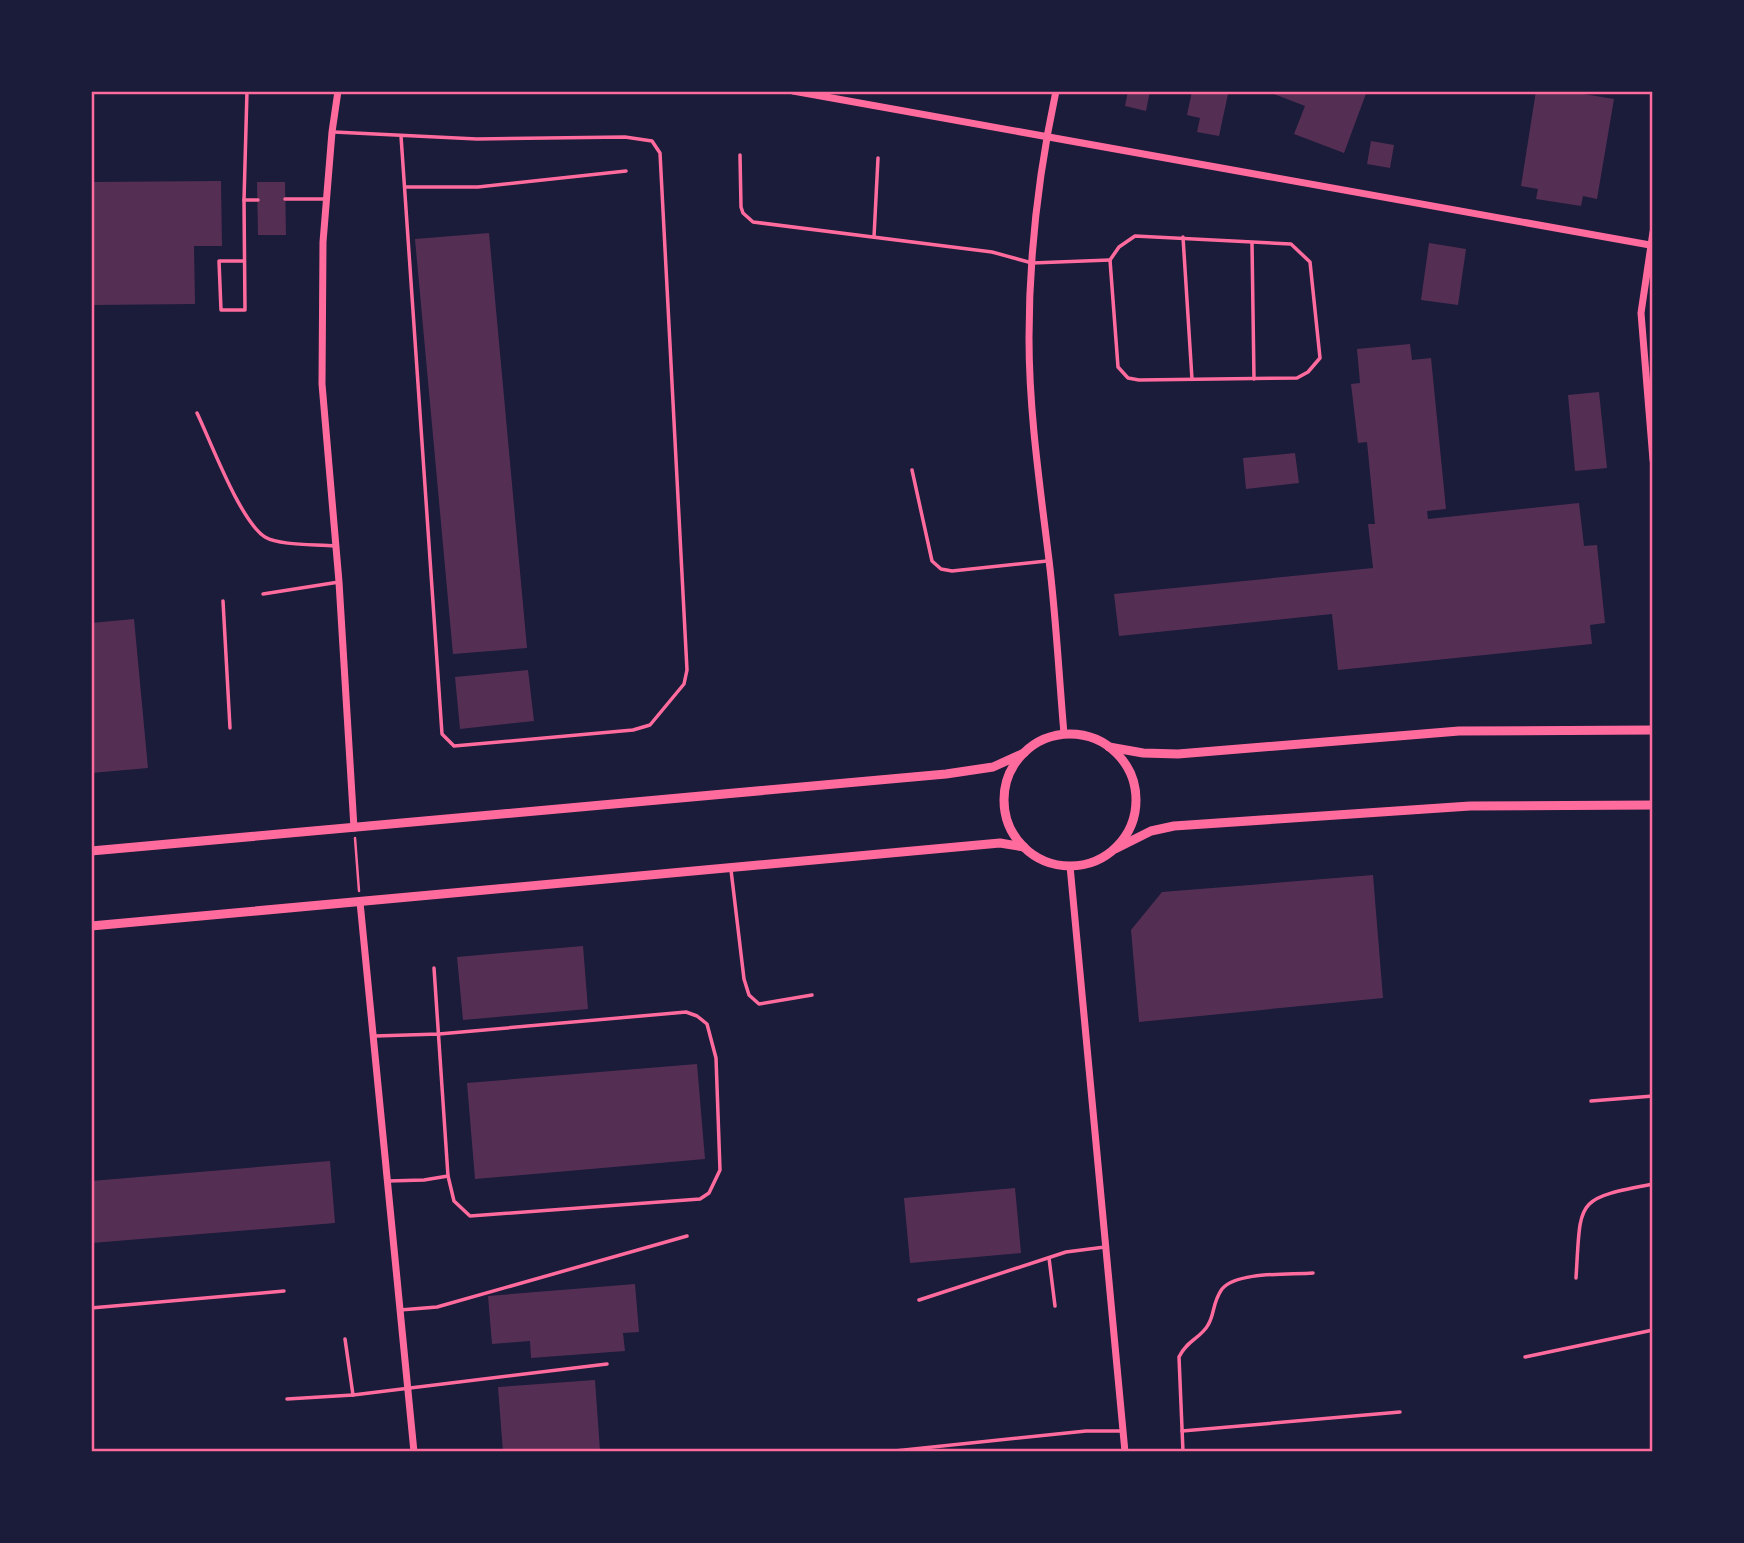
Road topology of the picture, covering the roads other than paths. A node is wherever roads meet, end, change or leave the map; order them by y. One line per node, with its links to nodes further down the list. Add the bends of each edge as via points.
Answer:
1 (247, 91): 14 (lane)
2 (338, 91): 5 (street)
3 (793, 91): 7 (street)
4 (1056, 91): 7 (street)
5 (332, 132): 6 (lane); 13 (street)
6 (401, 136): 11 (lane); 11 (lane, via 625,137 652,141 660,153 687,670 684,684 650,725 454,746 442,734)
7 (1046, 136): 20 (street); 23 (street)
8 (740, 155): 17 (lane, via 741,207 752,222)
9 (878, 158): 17 (lane)
10 (626, 171): 11 (lane, via 478,187)
11 (405, 187)
12 (285, 199): 13 (lane)
13 (327, 199): 29 (street, via 322,384)
14 (244, 200): 15 (lane); 22 (lane)
15 (258, 200)
16 (1653, 232): 20 (street)
17 (874, 237): 23 (lane, via 992,252)
18 (1183, 237): 19 (lane); 21 (lane, via 1135,236); 25 (lane)
19 (1252, 243): 24 (lane); 24 (lane, via 1291,244 1310,262 1320,358 1297,378)
20 (1651, 245): 27 (street, via 1641,313)
21 (1110, 260): 23 (lane); 25 (lane, via 1118,366 1128,378)
22 (244, 261): 22 (lane, via 245,310 221,310 219,261)
23 (1032, 263): 30 (street, via 1033,415)
24 (1254, 379): 25 (lane)
25 (1192, 380)
26 (197, 413): 29 (lane, via 253,526 278,541)
27 (1653, 460)
28 (912, 470): 30 (lane, via 936,567 952,571)
29 (335, 546): 31 (street)
30 (1049, 561): 36 (street)
31 (339, 582): 32 (lane); 40 (street)
32 (263, 594)
33 (223, 601): 34 (lane)
34 (230, 728)
35 (1653, 730): 37 (street, via 1459,731 1178,754)
36 (1064, 734): 37 (street, via 1087,737); 38 (street, via 1042,740)
37 (1109, 747): 42 (street, via 1123,761 1136,797 1127,834)
38 (1024, 753): 40 (street, via 993,767 946,774); 41 (street, via 1011,770 1005,790 1008,821)
39 (1653, 805): 42 (street, via 1470,806 1174,826 1151,831)
40 (354, 828): 43 (street)
41 (1024, 848): 44 (street, via 1053,864); 45 (street, via 1000,843)
42 (1115, 849): 44 (street, via 1094,862)
43 (91, 851)
44 (1070, 866): 58 (street)
45 (731, 868): 46 (street); 49 (lane, via 749,995 759,1004)
46 (360, 902): 47 (street); 51 (street)
47 (91, 926)
48 (434, 968): 50 (lane)
49 (812, 995)
50 (439, 1034): 51 (lane); 54 (lane); 54 (lane, via 686,1012 707,1024 716,1058 720,1170 709,1193 700,1199 470,1216 454,1201)
51 (375, 1036): 55 (street)
52 (1653, 1096): 53 (lane)
53 (1591, 1101)
54 (448, 1176): 55 (lane)
55 (388, 1181): 66 (street)
56 (1653, 1184): 61 (lane, via 1606,1193 1584,1209 1579,1221)
57 (687, 1236): 66 (lane, via 437,1307)
58 (1105, 1247): 59 (lane); 75 (street)
59 (1049, 1258): 63 (lane); 64 (lane)
60 (1313, 1273): 76 (lane, via 1239,1278 1224,1286 1213,1304 1209,1324 1185,1345 1179,1357)
61 (1576, 1278)
62 (284, 1291): 65 (lane)
63 (919, 1300)
64 (1055, 1306)
65 (91, 1308)
66 (400, 1310): 71 (street)
67 (1653, 1330): 69 (lane)
68 (345, 1339): 72 (lane)
69 (1525, 1357)
70 (607, 1364): 71 (lane)
71 (410, 1389): 72 (lane); 77 (street)
72 (353, 1395): 73 (lane)
73 (288, 1399)
74 (1400, 1412): 76 (lane)
75 (1122, 1431): 78 (lane); 79 (street)
76 (1182, 1431): 80 (lane)
77 (415, 1452)
78 (885, 1452)
79 (1125, 1452)
80 (1183, 1452)

